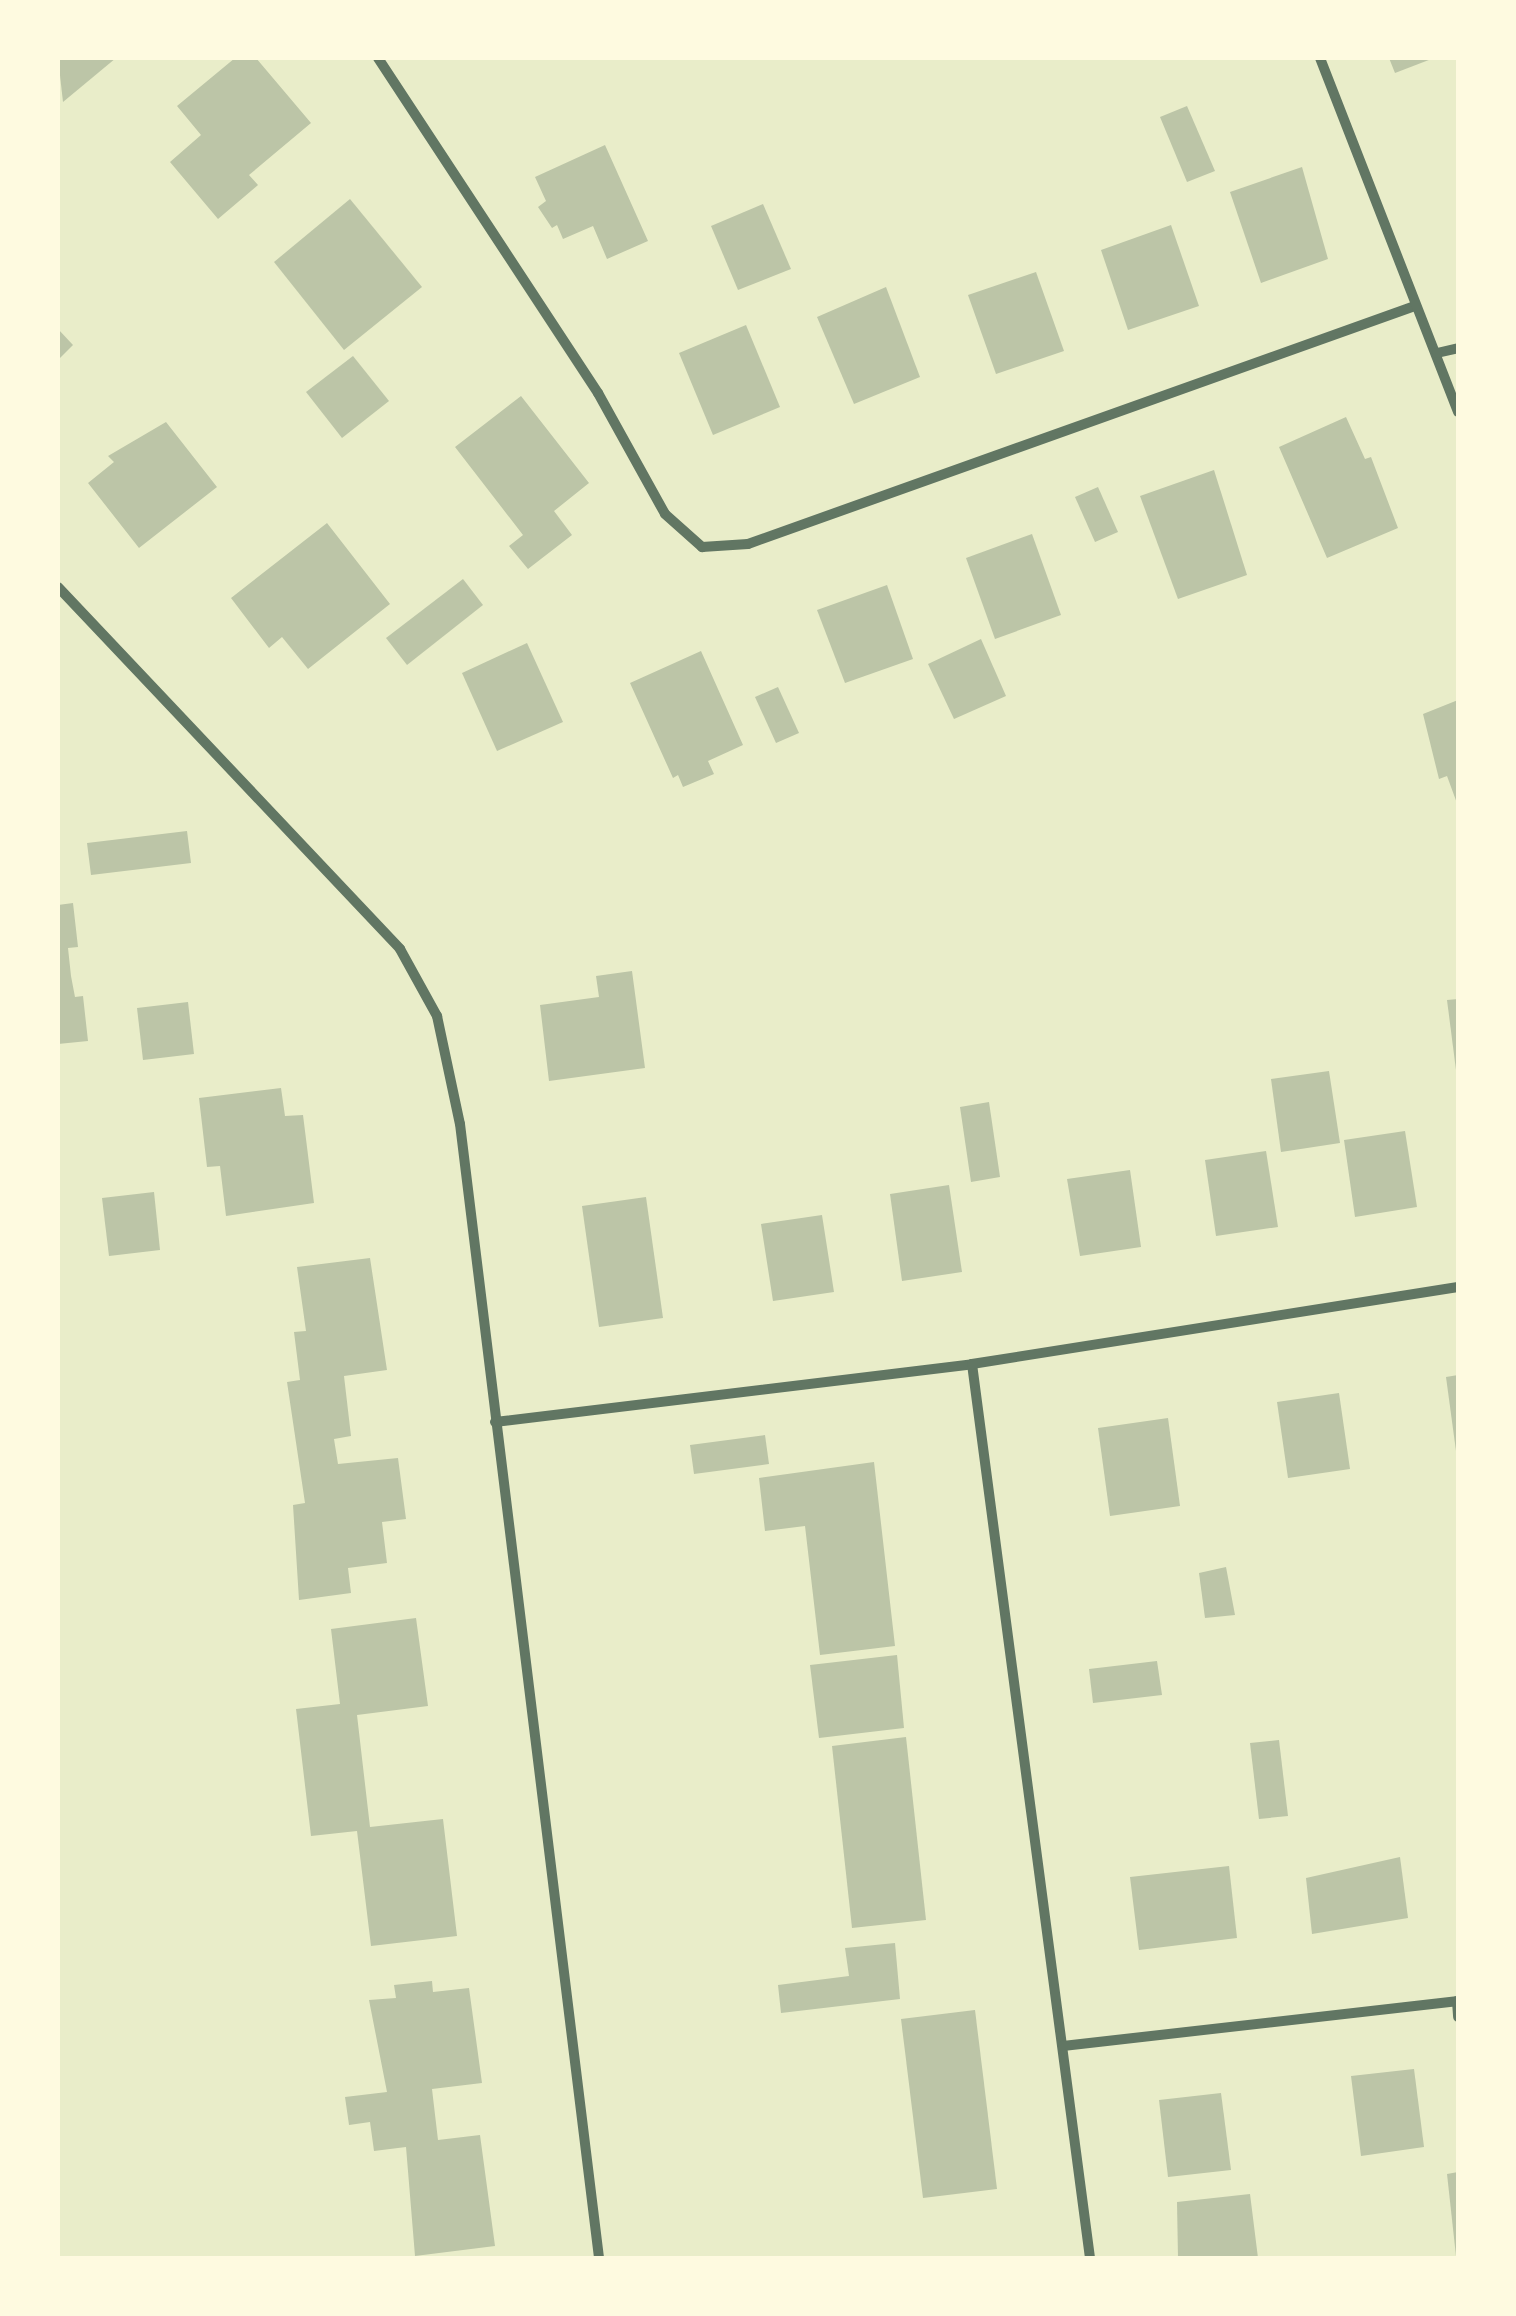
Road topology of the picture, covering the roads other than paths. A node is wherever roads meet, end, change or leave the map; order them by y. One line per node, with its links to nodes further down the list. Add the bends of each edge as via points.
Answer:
1 (378, 58): 3 (street, via 598,393 665,514 702,547 748,544)
2 (1320, 58): 3 (street)
3 (1415, 306): 5 (street)
4 (1458, 348): 5 (street)
5 (1437, 353): 6 (street)
6 (1458, 412)
7 (58, 587): 10 (street, via 400,949 437,1016 460,1124)
8 (1458, 1287): 9 (street)
9 (972, 1364): 10 (street); 13 (street)
10 (496, 1422): 14 (street)
11 (1458, 2001): 12 (street); 13 (street)
12 (1458, 2018)
13 (1063, 2046): 15 (street)
14 (599, 2258)
15 (1090, 2258)

